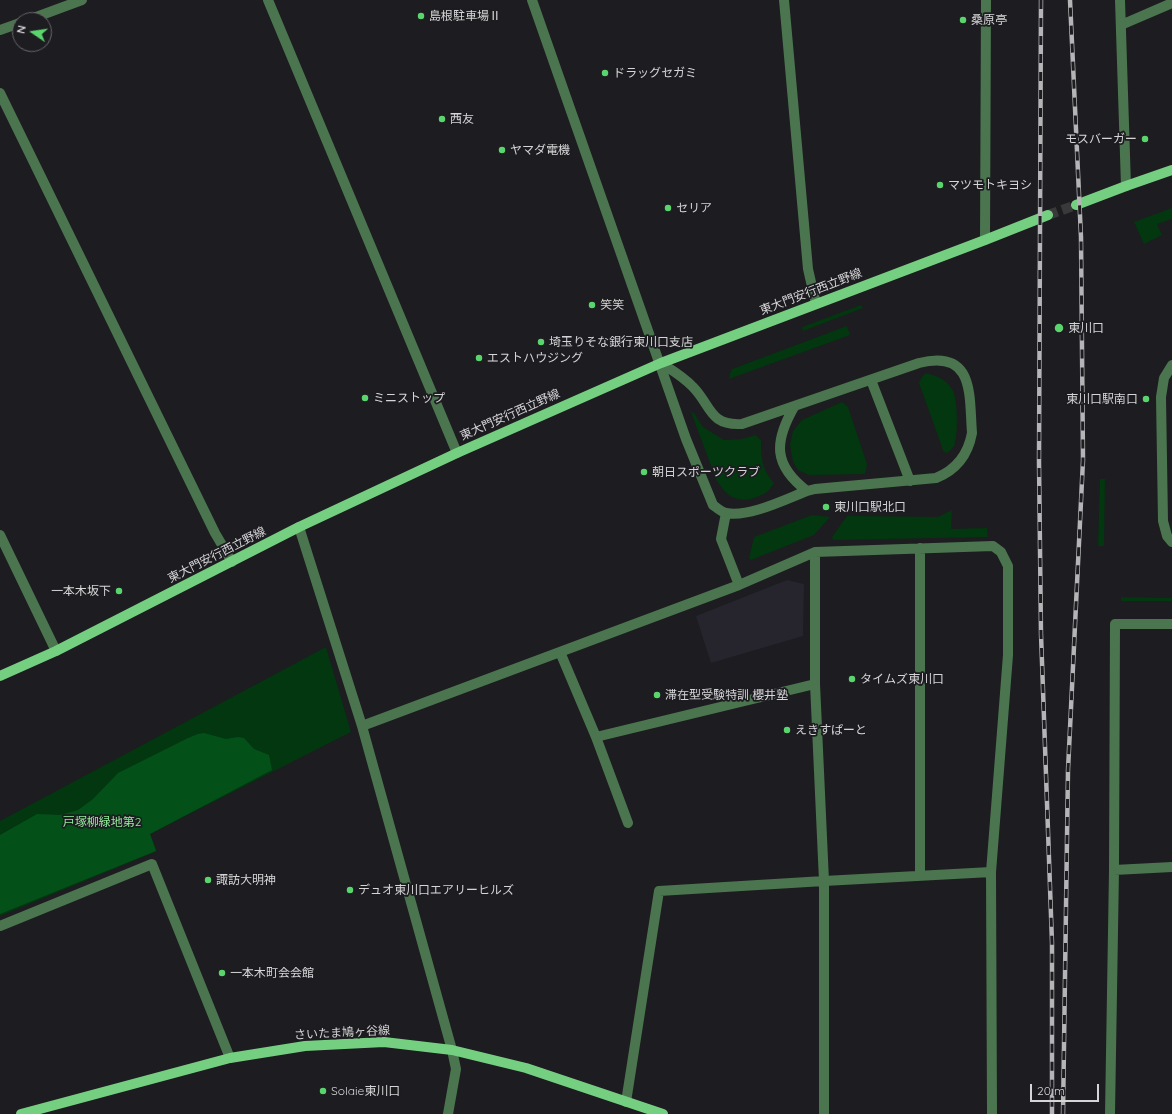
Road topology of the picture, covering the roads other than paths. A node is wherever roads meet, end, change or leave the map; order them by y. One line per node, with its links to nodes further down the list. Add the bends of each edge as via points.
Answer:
1 (82, 0): 8 (street)
2 (268, 0): 23 (street)
3 (532, 0): 19 (street)
4 (784, 0): 18 (street, via 808,270)
5 (986, 0): 17 (street)
6 (1120, 0): 9 (street)
7 (1172, 3): 9 (street)
8 (50, 12)
9 (1121, 25): 14 (street)
10 (12, 26): 11 (street)
11 (0, 30)
12 (0, 93): 32 (street, via 215,533)
13 (1172, 170): 14 (main road)
14 (1126, 186): 15 (main road)
15 (1076, 205)
16 (1048, 215): 17 (main road, 東大門安行西立野線)
17 (985, 240): 18 (main road, 東大門安行西立野線)
18 (816, 304): 19 (main road, 東大門安行西立野線)
19 (660, 363): 22 (street, via 695,388 709,411 725,422 742,424); 23 (main road, 東大門安行西立野線); 26 (street, via 686,439 713,504)
20 (1172, 364): 29 (street, via 1164,378 1161,397 1163,520 1167,536)
21 (871, 380): 22 (street); 24 (street); 24 (street, via 932,360 957,366 969,385 972,433 965,455 947,473 936,478)
22 (794, 407): 25 (street, via 784,428 780,446 782,460 794,481)
23 (457, 453): 27 (main road, 東大門安行西立野線)
24 (910, 481): 25 (street)
25 (807, 491): 26 (street, via 754,511)
26 (726, 513): 33 (street, via 721,539)
27 (300, 527): 32 (main road, 東大門安行西立野線); 39 (street)
28 (0, 535): 35 (street)
29 (1172, 542)
30 (920, 548): 31 (street); 44 (street, via 993,546 1001,552 1008,566 1008,654); 45 (street)
31 (814, 552): 33 (street); 38 (street)
32 (232, 562): 35 (main road, 東大門安行西立野線)
33 (739, 585): 36 (street)
34 (1172, 624): 43 (street, via 1115,624)
35 (56, 650): 37 (main road, 東大門安行西立野線)
36 (560, 652): 39 (street); 40 (street)
37 (0, 676)
38 (815, 684): 40 (street); 46 (street)
39 (362, 726): 48 (street)
40 (596, 737): 41 (street)
41 (628, 824)
42 (1172, 867): 43 (street)
43 (1114, 870): 56 (street)
44 (991, 872): 45 (street); 55 (street)
45 (920, 875): 46 (street)
46 (824, 880): 50 (street, via 659,891); 54 (street)
47 (0, 926): 49 (street, via 152,864)
48 (452, 1050): 49 (main road, さいたま鳩ヶ谷線, via 384,1042 305,1046); 50 (main road, さいたま鳩ヶ谷線, via 526,1068); 52 (street, via 456,1069)
49 (230, 1058): 51 (main road, さいたま鳩ヶ谷線)
50 (626, 1102): 53 (main road, さいたま鳩ヶ谷線)
51 (20, 1114)
52 (448, 1114)
53 (663, 1114)
54 (824, 1114)
55 (992, 1114)
56 (1110, 1114)

